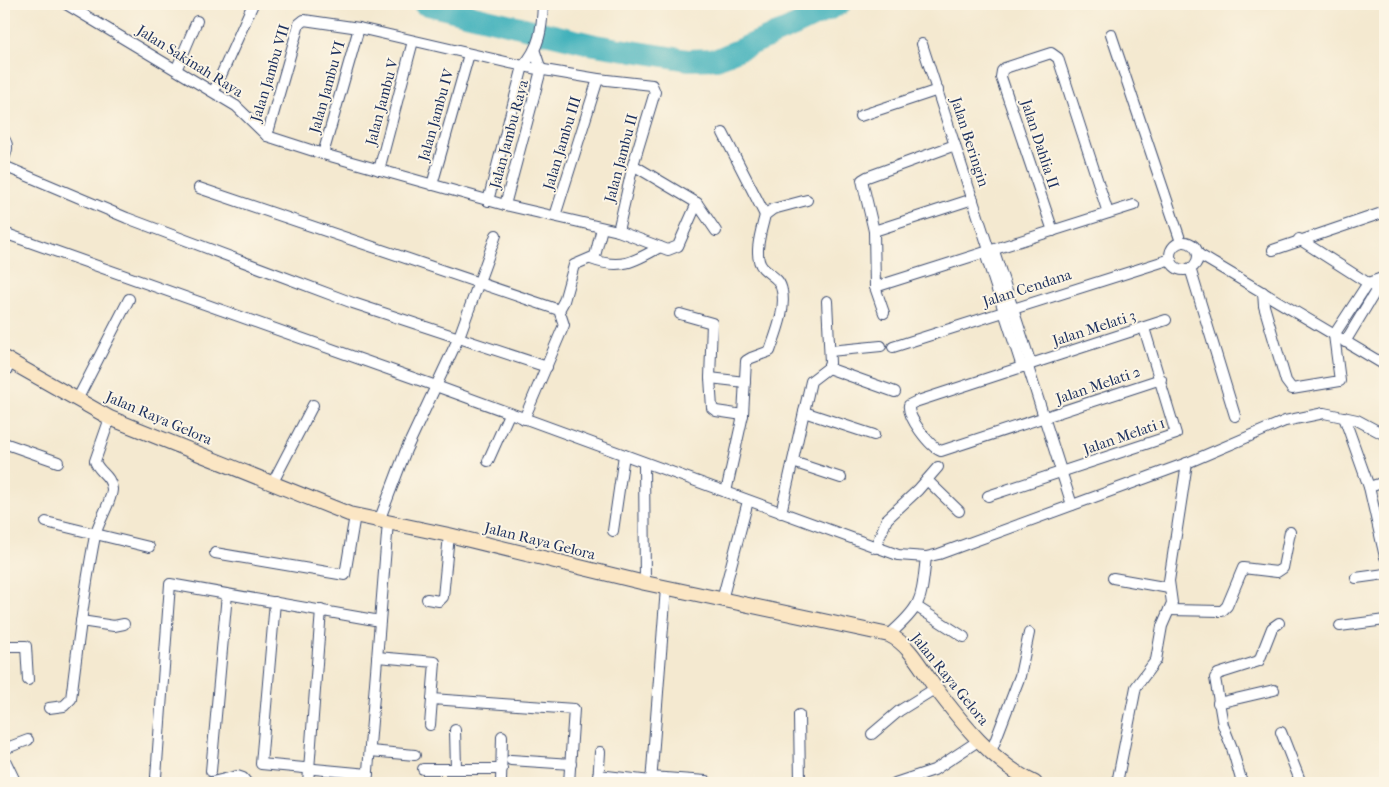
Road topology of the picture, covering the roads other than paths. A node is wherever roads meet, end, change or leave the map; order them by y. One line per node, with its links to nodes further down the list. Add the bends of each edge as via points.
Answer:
1 (66, 4): 12 (street, Jalan Sakinah Raya)
2 (253, 4): 16 (street)
3 (543, 4): 9 (street, via 542,26)
4 (197, 21): 12 (street)
5 (359, 28): 7 (street); 19 (street, Jalan Jambu VII, via 304,20 299,24); 22 (street, Jalan Jambu VI)
6 (1111, 34): 47 (street)
7 (413, 41): 10 (street); 26 (street, Jalan Jambu V)
8 (922, 44): 15 (street, Jalan Beringin)
9 (535, 52): 11 (street); 13 (street)
10 (469, 54): 11 (street); 27 (street, Jalan Jambu IV)
11 (523, 66): 13 (street); 31 (street, Jalan Jambu Raya)
12 (177, 68): 16 (street, Jalan Sakinah Raya)
13 (541, 70): 14 (street); 34 (street, Jalan Jambu Raya)
14 (598, 79): 25 (street, Jalan Jambu II, via 652,85 655,92); 38 (street, Jalan Jambu III)
15 (938, 90): 17 (street); 21 (street, Jalan Beringin)
16 (214, 91): 19 (street, Jalan Sakinah Raya, via 236,106)
17 (860, 116)
18 (723, 133): 37 (street)
19 (267, 136): 22 (street)
20 (4, 138): 23 (street, via 8,151)
21 (955, 145): 29 (street, Jalan Beringin); 42 (street, via 862,180)
22 (323, 154): 26 (street)
23 (4, 158)
24 (4, 166): 69 (street, via 127,218 352,303)
25 (633, 166): 32 (street); 40 (street, Jalan Jambu II)
26 (379, 170): 27 (street)
27 (432, 185): 31 (street)
28 (199, 188): 56 (street)
29 (973, 199): 42 (street); 50 (street, Jalan Beringin)
30 (807, 200): 37 (street, via 774,209)
31 (488, 201): 34 (street)
32 (697, 203): 41 (street); 48 (street, via 678,246 668,250)
33 (1134, 205): 36 (street)
34 (505, 206): 38 (street)
35 (1385, 212): 46 (street)
36 (1108, 213): 43 (street); 43 (street, Jalan Dahlia II, via 1056,54 1051,53 1006,68 1002,77)
37 (765, 215): 81 (street, via 758,257 764,269 777,278 782,289 781,316 770,351 747,360)
38 (555, 216): 39 (street)
39 (602, 228): 40 (street); 52 (street, via 595,256)
40 (618, 230): 48 (street)
41 (716, 231)
42 (874, 231): 57 (street)
43 (1053, 231): 50 (street)
44 (4, 233): 82 (street)
45 (496, 235): 56 (street)
46 (1299, 239): 49 (street); 58 (street)
47 (1181, 242): 51 (street, via 1194,246); 53 (street, via 1173,248)
48 (660, 247): 52 (street, via 623,264 608,266)
49 (1273, 250)
50 (989, 251): 57 (street); 63 (street, Jalan Beringin)
51 (1198, 254): 54 (street); 59 (street)
52 (591, 259): 62 (street, via 574,265)
53 (1171, 259): 54 (street, via 1178,268); 63 (street, Jalan Cendana)
54 (1190, 268): 90 (street)
55 (1385, 278): 58 (street)
56 (478, 283): 62 (street); 69 (street)
57 (875, 286): 64 (street)
58 (1377, 288): 68 (street); 70 (street)
59 (1263, 292): 68 (street); 68 (street, via 1264,306 1289,388 1340,381)
60 (129, 299): 84 (street)
61 (827, 301): 73 (street)
62 (559, 310): 77 (street, via 564,325)
63 (1009, 310): 72 (street, Jalan Cendana); 76 (street, Jalan Beringin)
64 (884, 313)
65 (680, 314): 79 (street, via 712,323)
66 (1166, 320): 67 (street, Jalan Melati 3)
67 (1144, 328): 76 (street, Jalan Melati 3); 80 (street, Jalan Melati 1)
68 (1334, 335): 70 (street)
69 (459, 337): 77 (street); 82 (street)
70 (1346, 342): 75 (street)
71 (881, 346): 73 (street)
72 (893, 347)
73 (830, 352): 78 (street)
74 (6, 365): 84 (street, Jalan Raya Gelora)
75 (1385, 365)
76 (1027, 366): 86 (street, Jalan Melati 3, via 915,402); 93 (street, Jalan Beringin)
77 (547, 367): 94 (street)
78 (828, 368): 83 (street); 87 (street, via 811,381)
79 (710, 378): 81 (street); 89 (street, via 714,410)
80 (1161, 379): 93 (street, Jalan Melati 2); 105 (street, Jalan Melati 1, via 1176,434)
81 (745, 382): 89 (street)
82 (436, 386): 88 (street); 119 (street, via 406,450)
83 (895, 392)
84 (77, 400): 92 (street, Jalan Raya Gelora)
85 (313, 404): 109 (street)
86 (908, 408): 93 (street, Jalan Melati 2, via 910,417 933,447 942,451)
87 (804, 412): 95 (street); 101 (street)
88 (509, 414): 94 (street); 99 (street)
89 (743, 416): 111 (street)
90 (1235, 416)
91 (1344, 417): 96 (street, via 1357,420); 103 (street, via 1324,413 1285,421); 110 (street)
92 (110, 418): 109 (street, Jalan Raya Gelora); 122 (street, via 95,461 109,477 112,493)
93 (1044, 419): 105 (street, Jalan Beringin)
94 (524, 420): 98 (street)
95 (874, 435)
96 (1385, 436)
97 (4, 444): 100 (street)
98 (624, 456): 102 (street); 120 (street)
99 (488, 461)
100 (58, 462)
101 (793, 462): 106 (street); 116 (street)
102 (644, 463): 111 (street); 132 (street)
103 (1187, 463): 114 (street); 134 (street)
104 (938, 467): 107 (street)
105 (1062, 473): 112 (street); 114 (street, Jalan Beringin)
106 (841, 478)
107 (927, 480): 115 (street); 125 (street, via 887,519)
108 (1385, 482): 110 (street)
109 (272, 484): 117 (street, Jalan Raya Gelora)
110 (1369, 487): 128 (street)
111 (726, 492): 113 (street)
112 (988, 496)
113 (748, 501): 116 (street); 137 (street)
114 (1072, 505): 127 (street)
115 (959, 511)
116 (781, 513): 125 (street)
117 (355, 515): 119 (street, Jalan Raya Gelora); 126 (street, via 345,575)
118 (46, 522): 122 (street)
119 (383, 522): 123 (street, Jalan Raya Gelora); 144 (street)
120 (613, 531)
121 (1290, 532): 141 (street, via 1283,568 1277,572 1243,568 1222,611)
122 (96, 533): 124 (street); 143 (street)
123 (449, 535): 132 (street, Jalan Raya Gelora); 136 (street, via 443,596 439,601)
124 (149, 547)
125 (875, 548): 127 (street, via 898,555)
126 (215, 553)
127 (926, 557): 139 (street)
128 (1385, 557)
129 (1385, 574): 131 (street)
130 (1113, 578): 134 (street)
131 (1356, 578)
132 (645, 583): 133 (street, Jalan Raya Gelora)
133 (666, 588): 137 (street, Jalan Raya Gelora); 183 (street)
134 (1169, 588): 141 (street, via 1172,602)
135 (227, 594): 138 (street); 179 (street); 180 (street, via 170,584)
136 (427, 599)
137 (722, 600): 149 (street, Jalan Raya Gelora)
138 (275, 602): 140 (street); 175 (street, via 261,764)
139 (917, 607): 149 (street); 150 (street)
140 (321, 610): 144 (street); 175 (street)
141 (1169, 610): 194 (street, via 1162,626 1156,660 1136,687)
142 (1385, 620): 147 (street)
143 (80, 621): 146 (street, via 114,626); 158 (street, via 71,699 64,706)
144 (380, 621): 152 (street)
145 (1279, 623): 157 (street, via 1272,628 1259,661 1215,676)
146 (124, 624)
147 (1340, 626)
148 (1029, 633): 170 (street, via 1020,676)
149 (889, 635): 154 (street, Jalan Raya Gelora, via 907,648)
150 (964, 637)
151 (4, 646): 153 (street, via 26,646)
152 (377, 657): 156 (street, via 435,662); 168 (street)
153 (28, 680)
154 (936, 688): 163 (street, via 899,711); 166 (street, Jalan Raya Gelora)
155 (1274, 690): 157 (street)
156 (432, 699): 160 (street); 174 (street, via 574,710)
157 (1218, 703): 195 (street)
158 (49, 708)
159 (799, 715): 191 (street)
160 (430, 725)
161 (455, 730): 176 (street)
162 (1281, 732): 196 (street)
163 (872, 734)
164 (502, 736): 177 (street)
165 (28, 740): 167 (street)
166 (978, 740): 170 (street, Jalan Raya Gelora); 192 (street, via 934,770)
167 (4, 749)
168 (370, 751): 171 (street); 181 (street)
169 (600, 752): 182 (street)
170 (991, 752): 193 (street, Jalan Raya Gelora)
171 (415, 755)
172 (4, 758): 185 (street)
173 (511, 760): 174 (street)
174 (570, 764): 190 (street)
175 (309, 768): 181 (street); 188 (street)
176 (456, 768): 177 (street); 178 (street)
177 (502, 768): 189 (street)
178 (423, 769)
179 (211, 771)
180 (156, 777)
181 (367, 778)
182 (598, 779): 183 (street)
183 (651, 780): 184 (street)
184 (706, 781)
185 (16, 783)
186 (208, 783): 187 (street, via 237,776)
187 (247, 783)
188 (308, 783)
189 (501, 783)
190 (569, 783)
191 (800, 783)
192 (895, 783)
193 (1035, 783)
194 (1117, 783)
195 (1242, 783)
196 (1301, 783)

